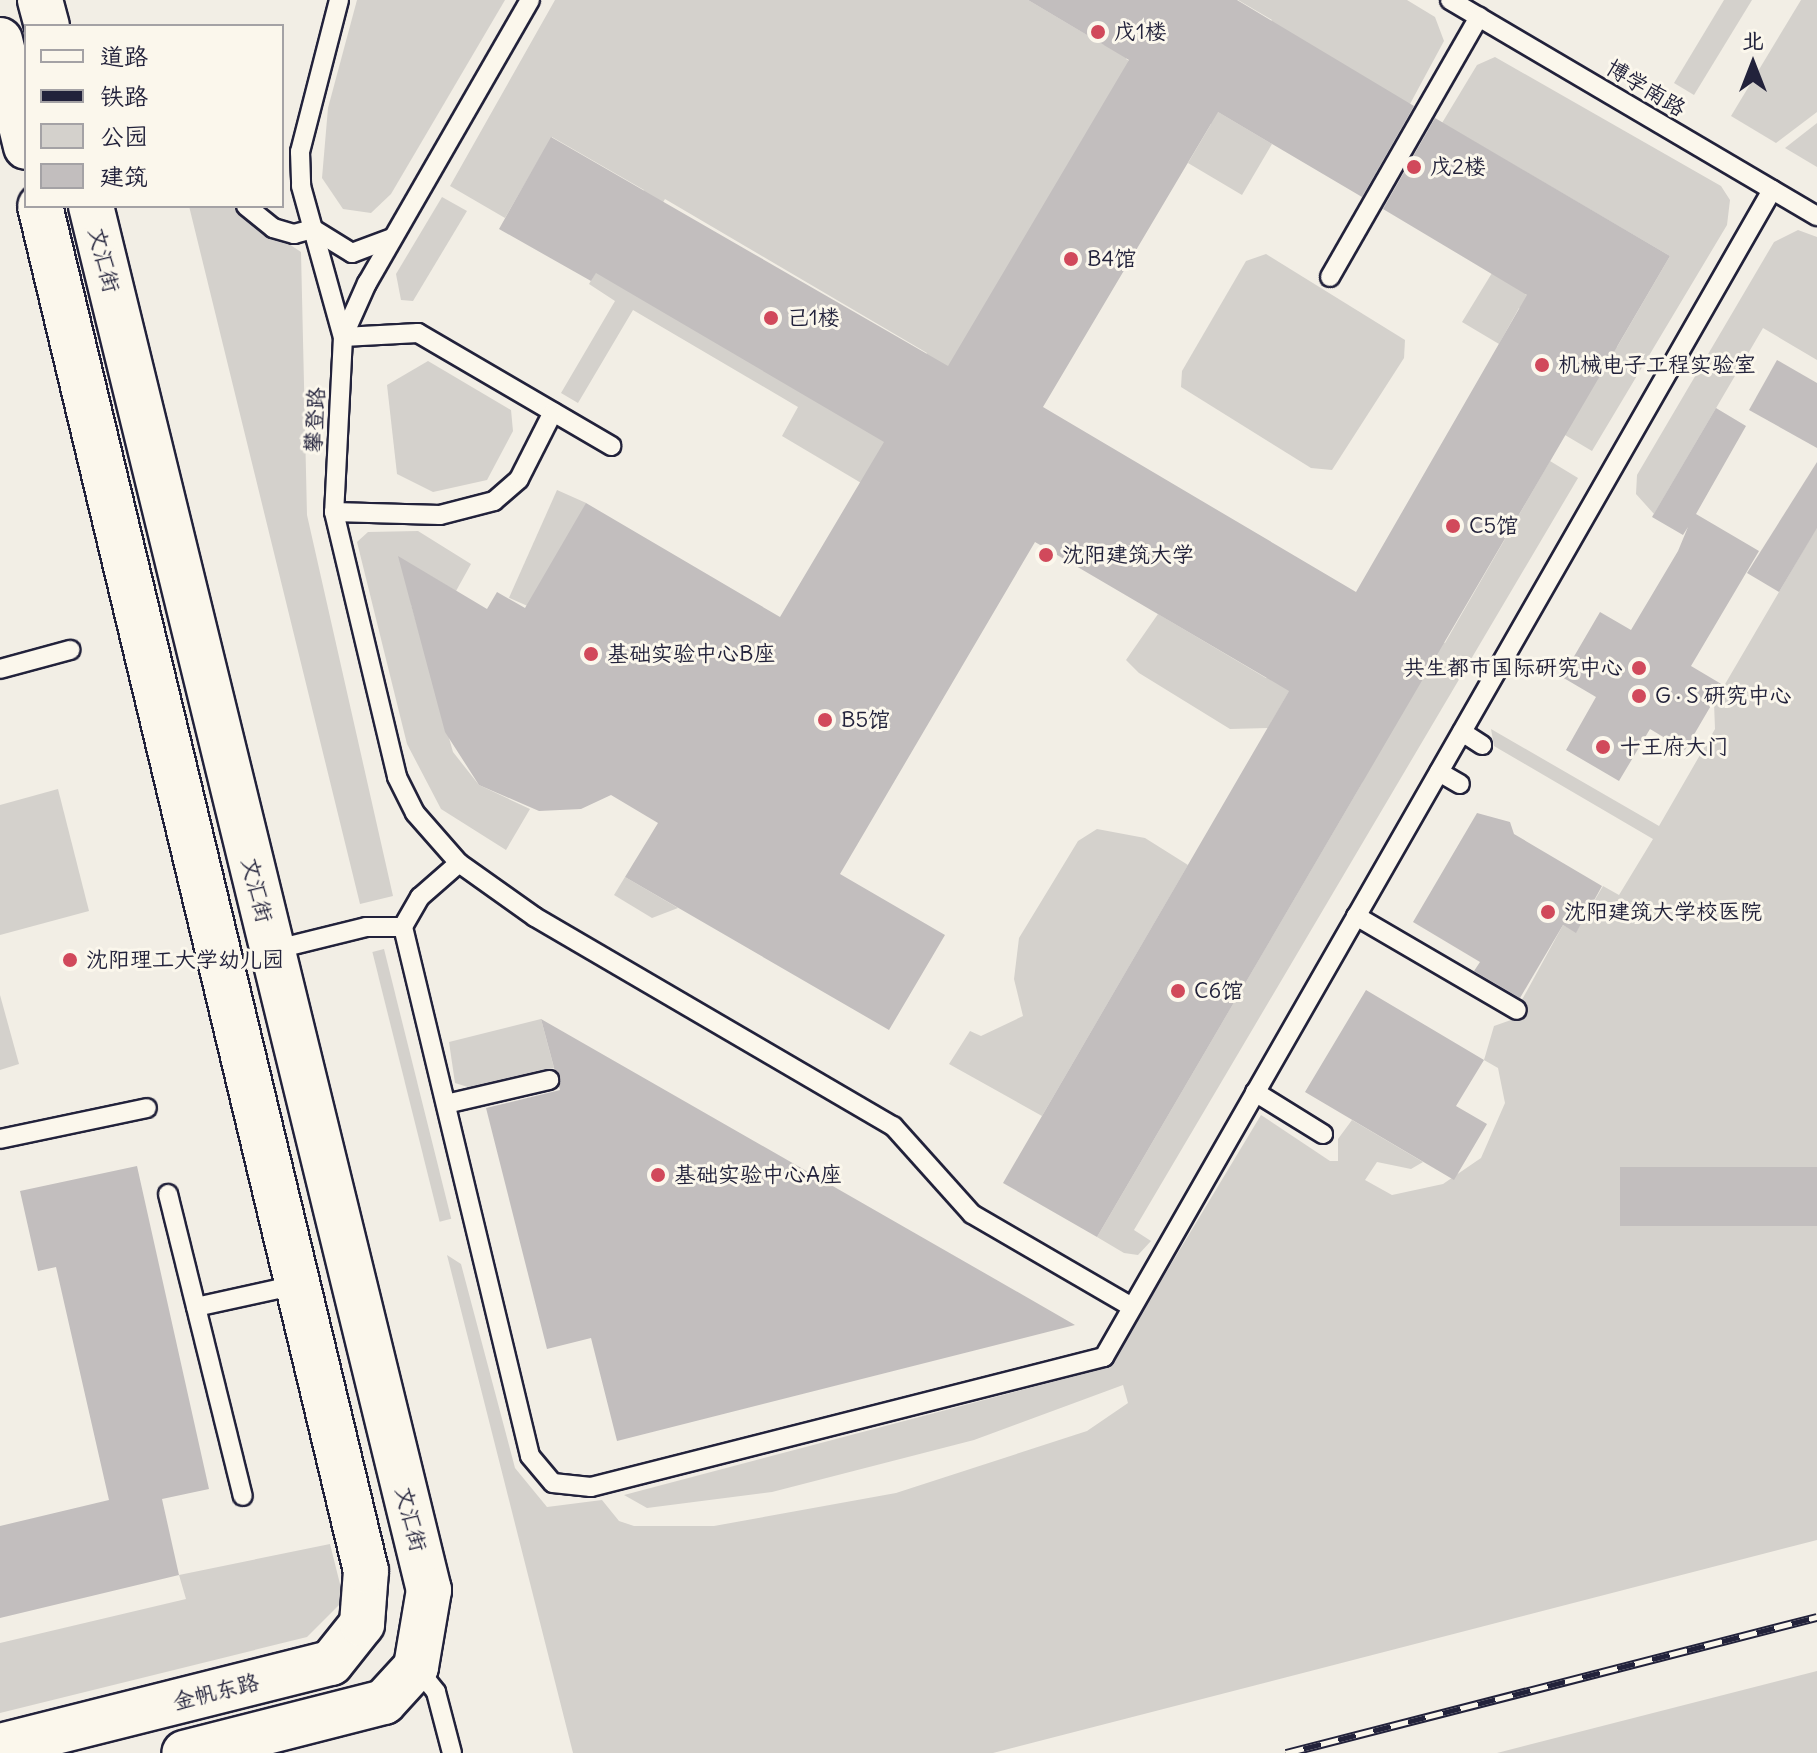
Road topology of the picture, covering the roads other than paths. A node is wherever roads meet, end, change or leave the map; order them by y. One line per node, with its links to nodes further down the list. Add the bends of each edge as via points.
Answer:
1 (40, 0): 6 (street)
2 (339, 0): 14 (lane, via 300,152)
3 (530, 0): 15 (lane, 攀登路)
4 (1450, 0): 5 (lane, 博学南路)
5 (1479, 17): 9 (lane, 博学南路); 16 (lane)
6 (46, 24)
7 (0, 40): 8 (street)
8 (24, 139)
9 (1772, 190): 13 (lane, 博学南路); 23 (lane)
10 (40, 208): 39 (street)
11 (91, 208): 30 (street, 文汇街)
12 (248, 208): 14 (lane, via 273,228 294,234)
13 (1817, 216)
14 (313, 229): 15 (lane, via 352,253); 17 (lane)
15 (394, 236): 17 (lane, 攀登路)
16 (1330, 277)
17 (343, 337): 18 (lane, via 418,333); 20 (lane, 攀登路)
18 (553, 412): 19 (lane); 20 (lane, via 519,479 494,501 440,515)
19 (611, 446)
20 (334, 512): 27 (lane, 攀登路, via 397,777 415,813)
21 (70, 650): 22 (lane)
22 (0, 669)
23 (1462, 732): 24 (lane); 25 (lane)
24 (1482, 745)
25 (1439, 772): 26 (lane); 28 (lane)
26 (1460, 784)
27 (459, 863): 29 (lane, via 420,897); 41 (lane, 攀登路, via 535,917 893,1126 972,1214)
28 (1356, 916): 31 (lane); 33 (lane)
29 (403, 927): 30 (lane, via 366,927); 34 (lane)
30 (271, 951): 43 (street, 文汇街, via 429,1590)
31 (1517, 1010)
32 (549, 1080): 34 (lane)
33 (1255, 1092): 36 (lane); 41 (lane)
34 (446, 1104): 41 (lane, via 530,1456 553,1483 572,1489 1104,1357)
35 (147, 1108): 37 (lane)
36 (1323, 1134)
37 (0, 1139)
38 (168, 1194): 40 (lane)
39 (296, 1285): 40 (lane); 44 (street, 金帆东路, via 366,1571 362,1624 331,1663)
40 (196, 1307): 42 (lane)
41 (1132, 1307)
42 (243, 1496)
43 (416, 1667): 45 (street, via 384,1702); 46 (lane, via 436,1692)
44 (0, 1746)
45 (184, 1753)
46 (452, 1753)

